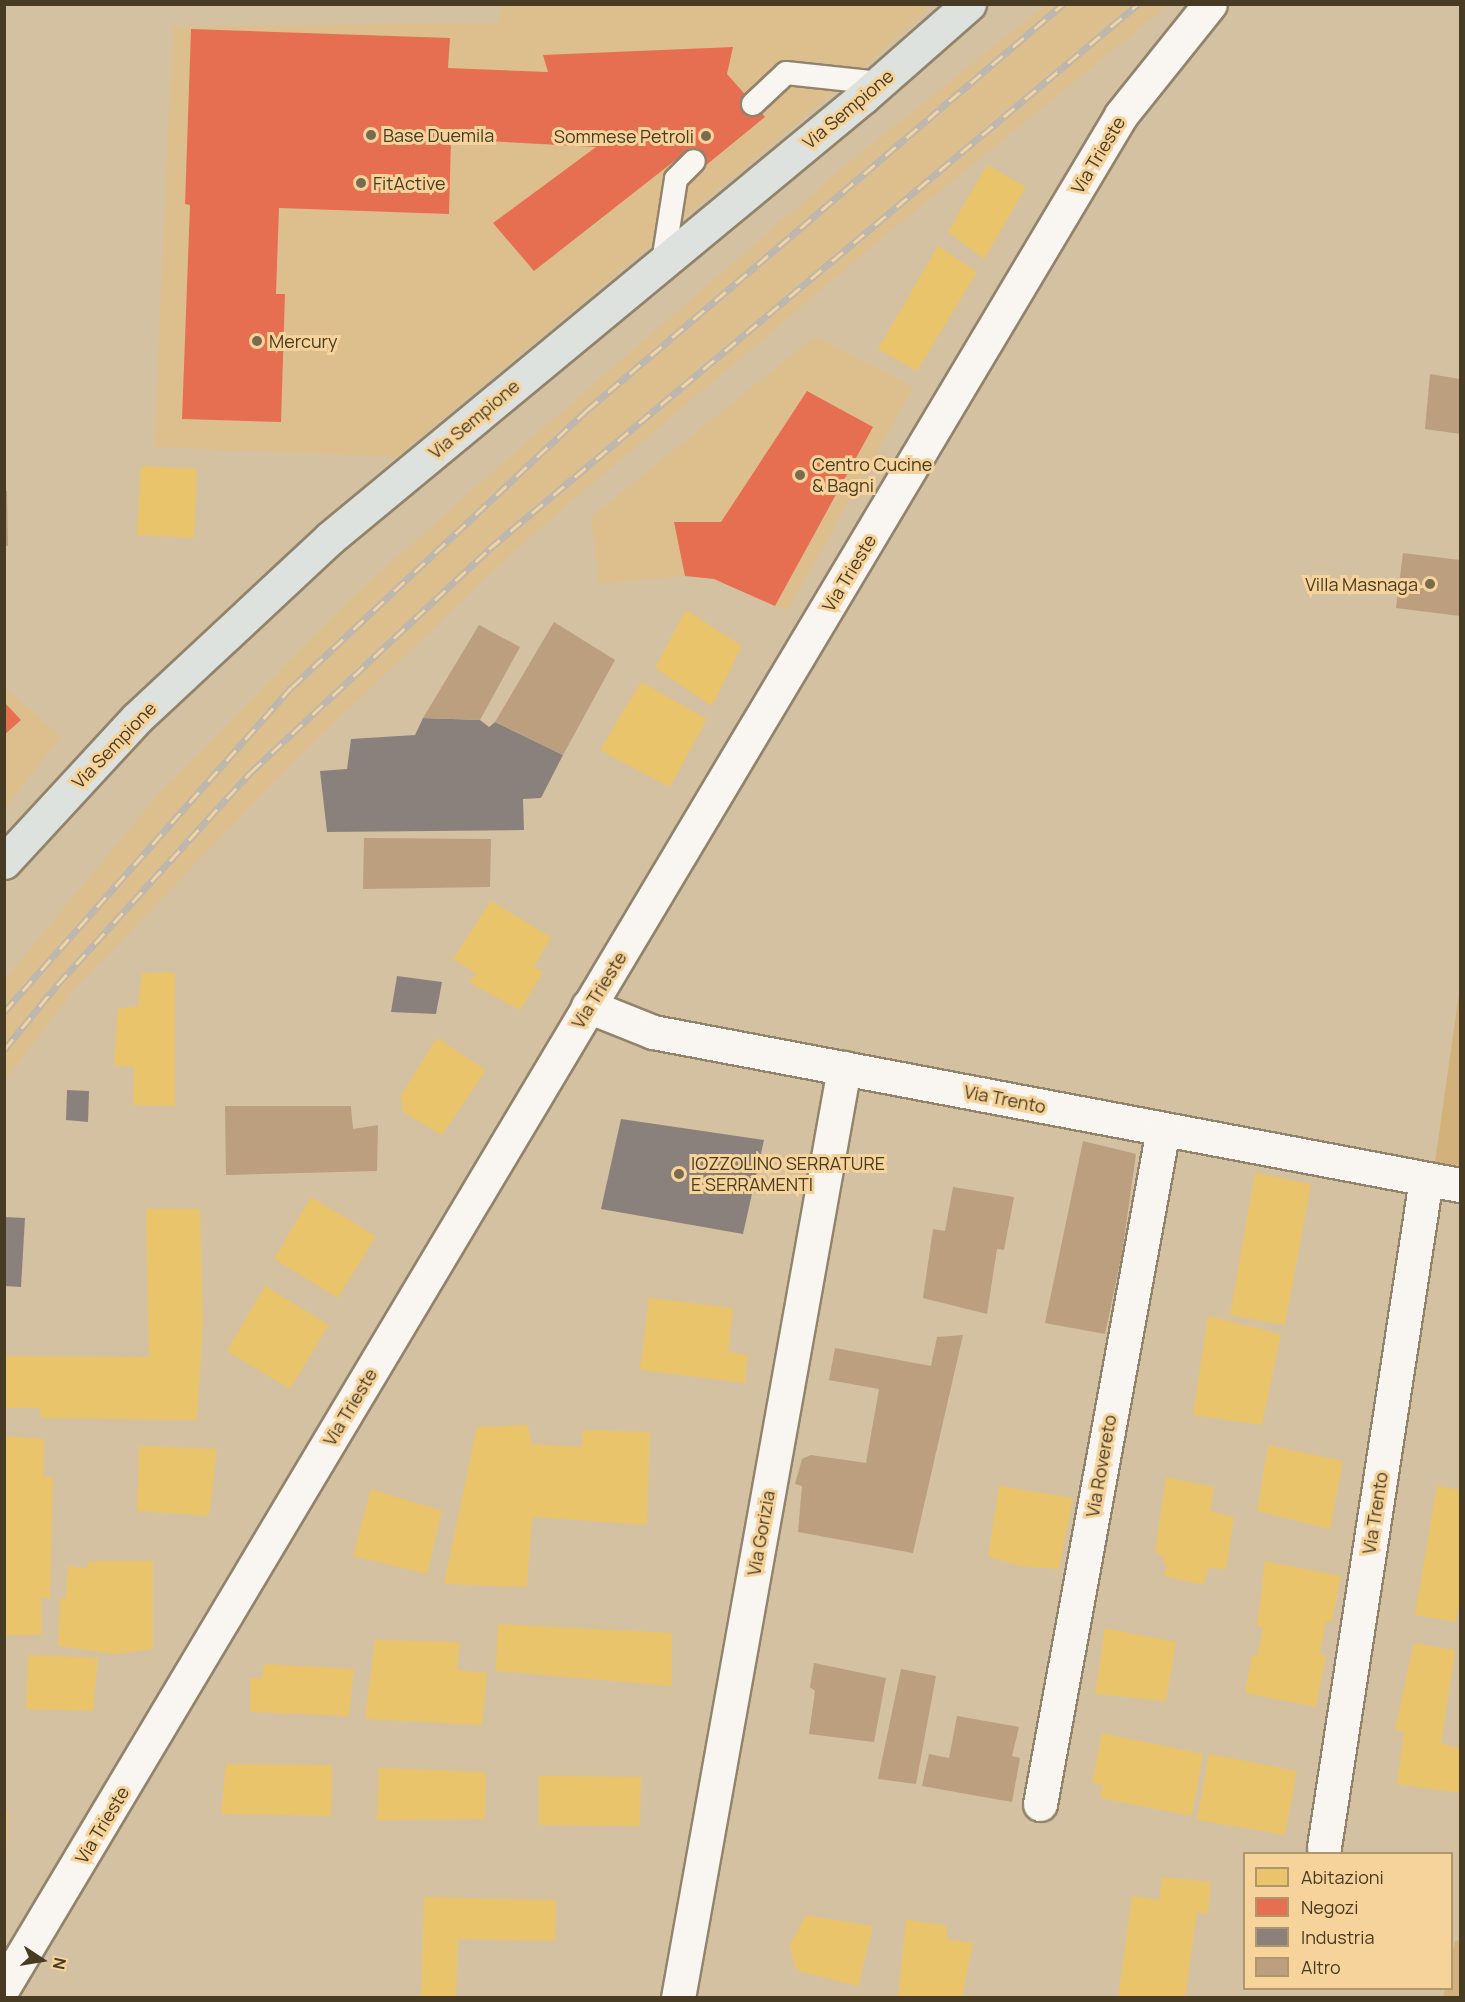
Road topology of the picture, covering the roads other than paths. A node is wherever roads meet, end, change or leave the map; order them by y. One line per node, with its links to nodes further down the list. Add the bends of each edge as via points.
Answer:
1 (969, 4): 3 (main road, Via Sempione)
2 (1210, 4): 8 (street, Via Trieste, via 1121,115 653,904)
3 (879, 82): 4 (lane, via 786,72); 6 (main road, Via Sempione)
4 (753, 104)
5 (694, 161): 6 (lane, via 676,179)
6 (663, 262): 7 (main road, Via Sempione, via 330,538 137,718)
7 (4, 862)
8 (588, 1006): 9 (street, Via Trento, via 653,1032); 15 (street, Via Trieste)
9 (844, 1068): 10 (street, Via Trento); 16 (street, Via Gorizia)
10 (1163, 1129): 11 (street, Via Trento); 13 (street, Via Rovereto)
11 (1426, 1179): 12 (street, Via Trento); 14 (street, Via Trento)
12 (1461, 1185)
13 (1040, 1804)
14 (1324, 1847)
15 (4, 1986)
16 (678, 1998)

